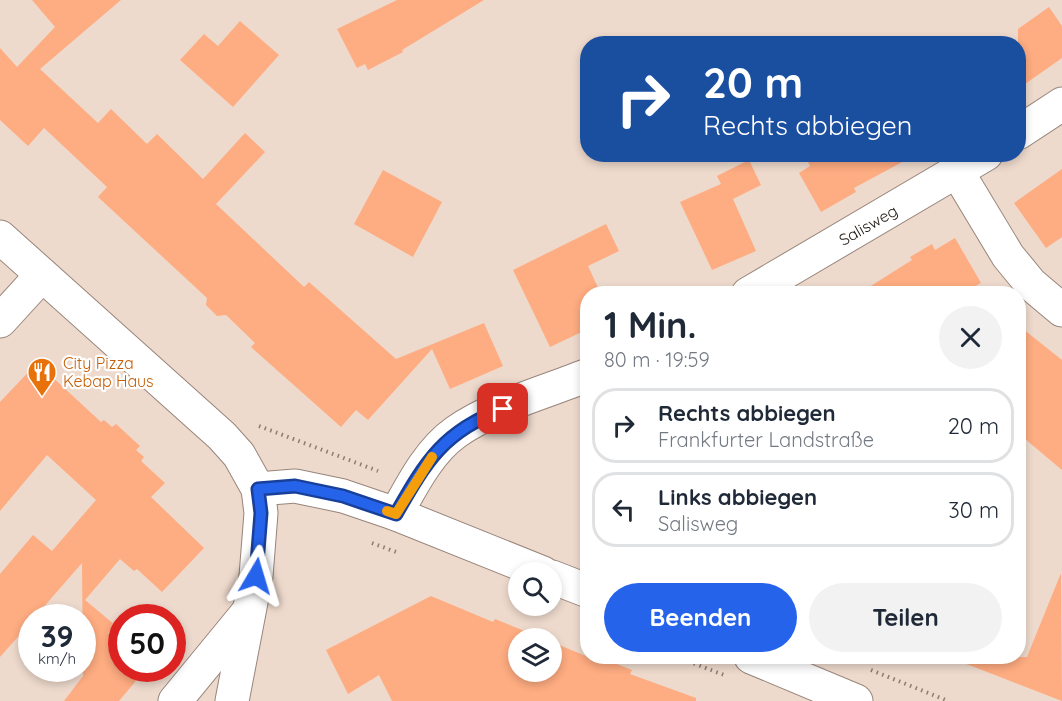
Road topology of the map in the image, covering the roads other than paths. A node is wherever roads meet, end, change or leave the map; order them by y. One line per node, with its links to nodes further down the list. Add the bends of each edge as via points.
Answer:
1 (1062, 104): 2 (main road)
2 (1026, 128)
3 (974, 162): 4 (main road, Salisweg)
4 (958, 173): 7 (main road, Salisweg); 8 (main road, via 1008,256 1031,284)
5 (0, 237): 6 (main road)
6 (42, 275): 9 (main road); 11 (main road, via 222,436 239,455)
7 (762, 286)
8 (1062, 310)
9 (0, 321)
10 (580, 378): 12 (main road, via 481,417 455,433 433,454)
11 (258, 489): 12 (main road, via 295,486 343,496); 16 (main road, via 260,542)
12 (396, 514): 13 (main road)
13 (516, 562)
14 (562, 581): 15 (main road)
15 (580, 588)
16 (248, 612): 18 (main road); 19 (main road)
17 (768, 664): 20 (main road)
18 (175, 701)
19 (232, 701)
20 (856, 701)

